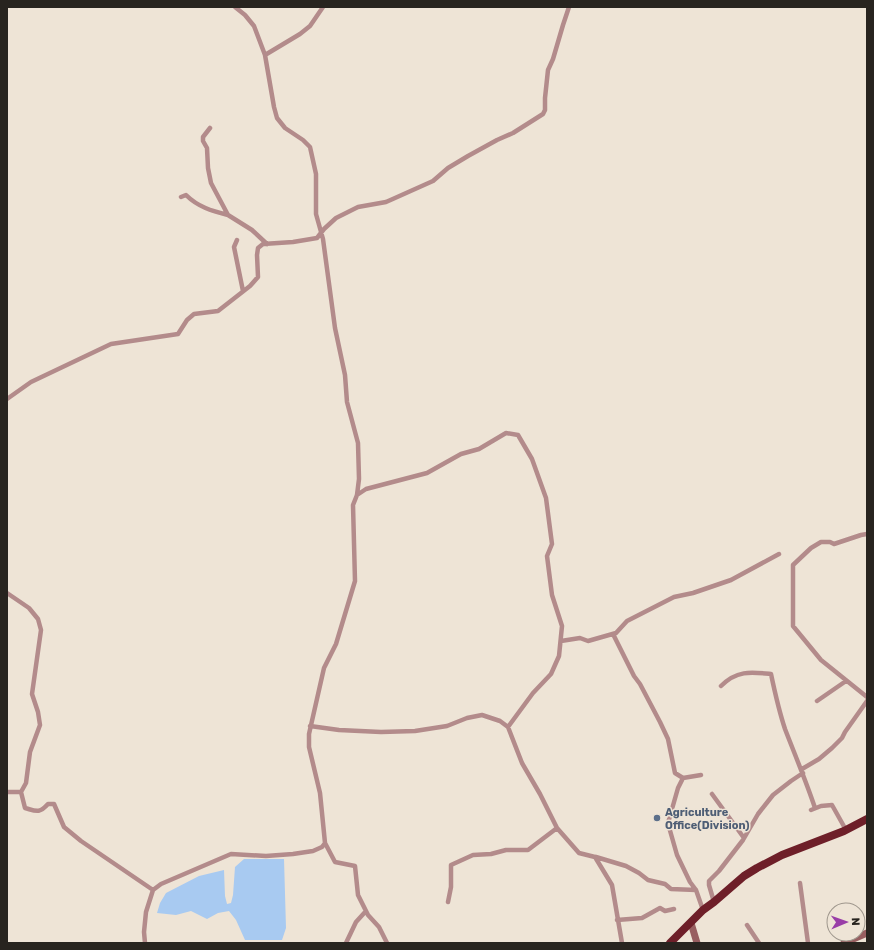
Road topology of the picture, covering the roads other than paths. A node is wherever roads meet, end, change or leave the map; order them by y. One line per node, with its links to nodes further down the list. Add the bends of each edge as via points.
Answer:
1 (235, 7): 4 (street, via 245,14 254,26)
2 (323, 7): 4 (street, via 310,26)
3 (569, 7): 8 (street, via 548,70 543,114 513,134 448,168 433,181 386,202 358,207 336,218)
4 (265, 55): 8 (street, via 277,118 285,128 310,147 316,174 316,214)
5 (210, 128): 7 (street, via 202,141 207,148 211,183)
6 (181, 197): 7 (street, via 186,195 192,202)
7 (228, 215): 10 (street, via 252,230)
8 (321, 232): 10 (street, via 317,238); 13 (street, via 335,328 345,375 347,402 358,444 359,479)
9 (237, 240): 11 (street, via 234,247)
10 (267, 244): 11 (street, via 258,248 258,277)
11 (243, 291): 12 (street, via 218,311 194,314 178,334 111,344 31,382)
12 (7, 399)
13 (356, 494): 18 (street, via 427,473 506,434 518,435 532,460 546,498 552,544 547,556 552,596 562,626); 24 (street, via 353,506 354,581 336,644 324,668)
14 (867, 534): 19 (street, via 834,544 821,542 793,565 793,626 820,660)
15 (779, 554): 17 (street, via 731,580 674,597 627,621)
16 (7, 593): 30 (street, via 29,608 38,619 41,630 32,694 40,725 30,752 26,783)
17 (613, 634): 18 (street, via 588,641 580,638); 28 (street, via 668,739 674,773)
18 (560, 642): 25 (street, via 559,656 551,674 533,693)
19 (846, 681): 21 (street); 22 (street)
20 (721, 686): 26 (street, via 729,678 749,672 772,674 785,728)
21 (867, 697)
22 (817, 701)
23 (867, 701): 26 (street, via 842,738)
24 (310, 726): 25 (street, via 339,730 414,731 447,726 482,715 500,721); 36 (street, via 309,747 320,793)
25 (508, 727): 33 (street, via 522,763)
26 (803, 771): 34 (street, via 813,809 832,805); 35 (street, via 773,795)
27 (701, 775): 28 (street)
28 (683, 778): 40 (street, via 668,823 677,855)
29 (7, 792): 30 (street)
30 (21, 792): 39 (street, via 25,808 38,812 48,804 54,804 64,826 81,841)
31 (712, 794): 35 (street)
32 (867, 819): 34 (highway)
33 (557, 828): 37 (street, via 579,853); 41 (street, via 528,850 473,855 451,865)
34 (846, 830): 42 (highway, via 766,862 744,876)
35 (744, 838): 42 (street, via 709,882)
36 (325, 843): 39 (street, via 314,851 292,854 231,854 161,884); 45 (street, via 335,862 355,866 358,895)
37 (595, 857): 40 (street, via 626,866 648,880 665,884 671,889); 46 (street, via 612,885)
38 (800, 883): 57 (street)
39 (153, 890): 50 (street, via 146,912)
40 (696, 890): 44 (street)
41 (448, 902)
42 (714, 902): 44 (highway)
43 (674, 909): 46 (street, via 665,911 660,908 642,918)
44 (703, 910): 47 (highway)
45 (366, 911): 51 (street, via 356,922); 52 (street)
46 (617, 920): 53 (street)
47 (691, 923): 54 (highway); 55 (street)
48 (746, 925): 56 (street)
49 (867, 934): 58 (street)
50 (145, 943)
51 (346, 943)
52 (388, 943)
53 (622, 943)
54 (670, 943)
55 (697, 943)
56 (759, 943)
57 (808, 943)
58 (844, 943)

